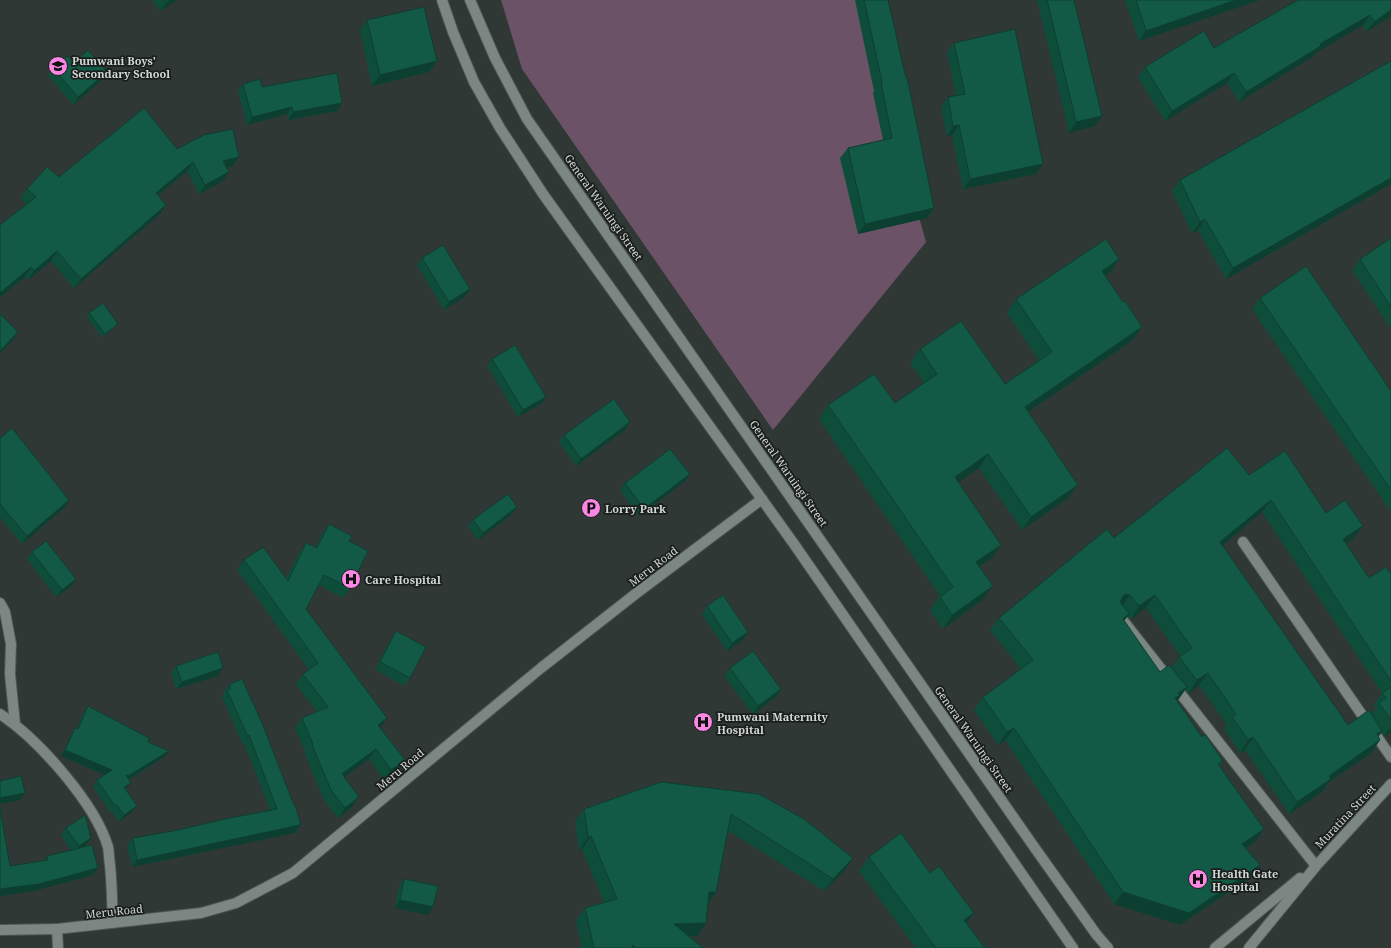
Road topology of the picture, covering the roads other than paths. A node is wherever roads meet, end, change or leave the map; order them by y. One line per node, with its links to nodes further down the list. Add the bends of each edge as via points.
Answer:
1 (442, 0): 3 (main road, via 452,32 474,82 500,128 543,194)
2 (470, 0): 17 (main road, General Waruingi Street, via 495,58 528,119 1028,838)
3 (762, 499): 12 (main road, Meru Road, via 541,668 293,873 236,903 201,913); 16 (main road)
4 (1243, 542): 9 (main road)
5 (0, 603): 8 (main road, via 5,612 11,644 10,674)
6 (1118, 613): 11 (main road)
7 (0, 714): 8 (main road)
8 (15, 724): 12 (main road, via 68,779 96,817 108,847)
9 (1391, 757)
10 (1391, 784): 11 (main road, Muratina Street)
11 (1316, 866): 18 (main road, Muratina Street); 19 (main road, Muratina Street)
12 (113, 923): 13 (main road, Meru Road)
13 (57, 929): 14 (main road, Meru Road); 15 (main road)
14 (0, 930)
15 (58, 948)
16 (1073, 948)
17 (1108, 948)
18 (1215, 948)
19 (1250, 948)

